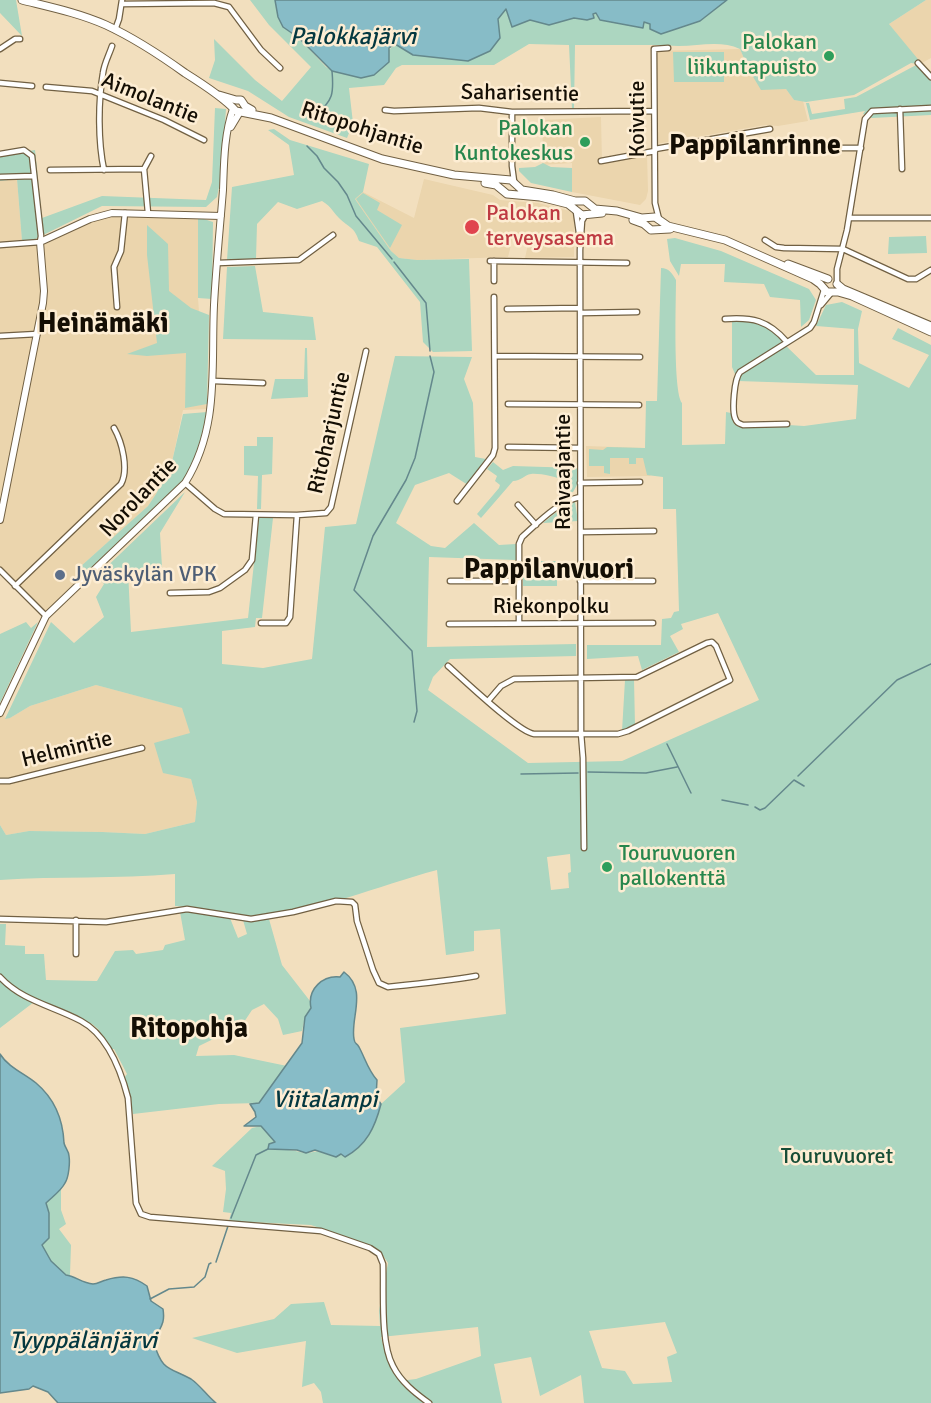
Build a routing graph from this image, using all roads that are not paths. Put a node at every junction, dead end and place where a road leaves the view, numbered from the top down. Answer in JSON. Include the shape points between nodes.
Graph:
{"nodes":[{"id":1,"x":22,"y":0,"type":"edge"},
{"id":2,"x":122,"y":2,"type":"edge"},
{"id":3,"x":115,"y":30,"type":"junction"},
{"id":4,"x":20,"y":39,"type":"dead end"},
{"id":5,"x":112,"y":46,"type":"dead end"},
{"id":6,"x":668,"y":48,"type":"dead end"},
{"id":7,"x":0,"y":49,"type":"edge"},
{"id":8,"x":918,"y":63,"type":"dead end"},
{"id":9,"x":280,"y":68,"type":"dead end"},
{"id":10,"x":931,"y":77,"type":"edge"},
{"id":11,"x":0,"y":83,"type":"edge"},
{"id":12,"x":32,"y":86,"type":"dead end"},
{"id":13,"x":46,"y":87,"type":"dead end"},
{"id":14,"x":101,"y":95,"type":"junction"},
{"id":15,"x":238,"y":107,"type":"junction"},
{"id":16,"x":931,"y":108,"type":"edge"},
{"id":17,"x":900,"y":109,"type":"junction"},
{"id":18,"x":385,"y":110,"type":"dead end"},
{"id":19,"x":654,"y":111,"type":"junction"},
{"id":20,"x":512,"y":112,"type":"junction"},
{"id":21,"x":770,"y":129,"type":"dead end"},
{"id":22,"x":204,"y":140,"type":"dead end"},
{"id":23,"x":805,"y":148,"type":"dead end"},
{"id":24,"x":861,"y":148,"type":"junction"},
{"id":25,"x":655,"y":150,"type":"junction"},
{"id":26,"x":0,"y":154,"type":"edge"},
{"id":27,"x":151,"y":156,"type":"dead end"},
{"id":28,"x":601,"y":161,"type":"dead end"},
{"id":29,"x":902,"y":169,"type":"dead end"},
{"id":30,"x":50,"y":170,"type":"dead end"},
{"id":31,"x":104,"y":170,"type":"junction"},
{"id":32,"x":144,"y":170,"type":"junction"},
{"id":33,"x":454,"y":175,"type":"junction"},
{"id":34,"x":33,"y":176,"type":"junction"},
{"id":35,"x":0,"y":177,"type":"edge"},
{"id":36,"x":511,"y":182,"type":"junction"},
{"id":37,"x":502,"y":190,"type":"junction"},
{"id":38,"x":512,"y":194,"type":"junction"},
{"id":39,"x":580,"y":201,"type":"junction"},
{"id":40,"x":655,"y":203,"type":"junction"},
{"id":41,"x":588,"y":204,"type":"junction"},
{"id":42,"x":576,"y":210,"type":"junction"},
{"id":43,"x":124,"y":213,"type":"junction"},
{"id":44,"x":148,"y":213,"type":"junction"},
{"id":45,"x":586,"y":214,"type":"junction"},
{"id":46,"x":220,"y":216,"type":"junction"},
{"id":47,"x":650,"y":217,"type":"junction"},
{"id":48,"x":849,"y":218,"type":"junction"},
{"id":49,"x":931,"y":219,"type":"edge"},
{"id":50,"x":659,"y":220,"type":"junction"},
{"id":51,"x":652,"y":229,"type":"junction"},
{"id":52,"x":678,"y":229,"type":"junction"},
{"id":53,"x":333,"y":235,"type":"dead end"},
{"id":54,"x":580,"y":240,"type":"junction"},
{"id":55,"x":765,"y":240,"type":"dead end"},
{"id":56,"x":40,"y":242,"type":"junction"},
{"id":57,"x":0,"y":245,"type":"edge"},
{"id":58,"x":843,"y":249,"type":"junction"},
{"id":59,"x":580,"y":261,"type":"junction"},
{"id":60,"x":777,"y":262,"type":"junction"},
{"id":61,"x":218,"y":263,"type":"junction"},
{"id":62,"x":627,"y":263,"type":"dead end"},
{"id":63,"x":931,"y":270,"type":"edge"},
{"id":64,"x":494,"y":281,"type":"dead end"},
{"id":65,"x":833,"y":281,"type":"junction"},
{"id":66,"x":828,"y":291,"type":"junction"},
{"id":67,"x":494,"y":297,"type":"dead end"},
{"id":68,"x":117,"y":307,"type":"dead end"},
{"id":69,"x":507,"y":309,"type":"dead end"},
{"id":70,"x":580,"y":311,"type":"junction"},
{"id":71,"x":637,"y":312,"type":"dead end"},
{"id":72,"x":725,"y":319,"type":"dead end"},
{"id":73,"x":931,"y":326,"type":"edge"},
{"id":74,"x":931,"y":332,"type":"edge"},
{"id":75,"x":36,"y":334,"type":"junction"},
{"id":76,"x":0,"y":336,"type":"edge"},
{"id":77,"x":787,"y":342,"type":"junction"},
{"id":78,"x":366,"y":351,"type":"dead end"},
{"id":79,"x":495,"y":356,"type":"junction"},
{"id":80,"x":580,"y":356,"type":"junction"},
{"id":81,"x":640,"y":357,"type":"dead end"},
{"id":82,"x":214,"y":381,"type":"junction"},
{"id":83,"x":263,"y":383,"type":"dead end"},
{"id":84,"x":508,"y":404,"type":"dead end"},
{"id":85,"x":580,"y":405,"type":"junction"},
{"id":86,"x":639,"y":405,"type":"dead end"},
{"id":87,"x":787,"y":424,"type":"dead end"},
{"id":88,"x":114,"y":428,"type":"dead end"},
{"id":89,"x":508,"y":447,"type":"dead end"},
{"id":90,"x":580,"y":448,"type":"junction"},
{"id":91,"x":640,"y":482,"type":"dead end"},
{"id":92,"x":185,"y":483,"type":"junction"},
{"id":93,"x":580,"y":483,"type":"junction"},
{"id":94,"x":580,"y":497,"type":"junction"},
{"id":95,"x":458,"y":501,"type":"dead end"},
{"id":96,"x":518,"y":505,"type":"dead end"},
{"id":97,"x":256,"y":515,"type":"junction"},
{"id":98,"x":297,"y":515,"type":"junction"},
{"id":99,"x":0,"y":520,"type":"edge"},
{"id":100,"x":536,"y":525,"type":"junction"},
{"id":101,"x":654,"y":531,"type":"dead end"},
{"id":102,"x":581,"y":532,"type":"junction"},
{"id":103,"x":0,"y":570,"type":"edge"},
{"id":104,"x":518,"y":581,"type":"junction"},
{"id":105,"x":580,"y":581,"type":"junction"},
{"id":106,"x":653,"y":581,"type":"dead end"},
{"id":107,"x":450,"y":582,"type":"dead end"},
{"id":108,"x":15,"y":586,"type":"junction"},
{"id":109,"x":170,"y":593,"type":"dead end"},
{"id":110,"x":46,"y":616,"type":"junction"},
{"id":111,"x":261,"y":623,"type":"dead end"},
{"id":112,"x":519,"y":623,"type":"junction"},
{"id":113,"x":653,"y":623,"type":"dead end"},
{"id":114,"x":449,"y":624,"type":"dead end"},
{"id":115,"x":580,"y":624,"type":"junction"},
{"id":116,"x":448,"y":666,"type":"dead end"},
{"id":117,"x":580,"y":679,"type":"junction"},
{"id":118,"x":488,"y":700,"type":"junction"},
{"id":119,"x":0,"y":713,"type":"edge"},
{"id":120,"x":581,"y":733,"type":"junction"},
{"id":121,"x":142,"y":748,"type":"dead end"},
{"id":122,"x":0,"y":781,"type":"edge"},
{"id":123,"x":584,"y":848,"type":"dead end"},
{"id":124,"x":0,"y":919,"type":"edge"},
{"id":125,"x":76,"y":920,"type":"junction"},
{"id":126,"x":76,"y":954,"type":"dead end"},
{"id":127,"x":476,"y":976,"type":"dead end"},
{"id":128,"x":0,"y":977,"type":"edge"},
{"id":129,"x":429,"y":1403,"type":"edge"}],
"edges":[{"from":1,"to":3,"type":"main road","name":"Ritopohjantie","via":[[86,17]]},
{"from":2,"to":3,"type":"street"},
{"from":2,"to":9,"type":"street","via":[[224,4]]},
{"from":3,"to":15,"type":"main road","name":"Ritopohjantie","via":[[158,54],[224,102]]},
{"from":4,"to":7,"type":"street"},
{"from":5,"to":14,"type":"street","via":[[103,72]]},
{"from":6,"to":19,"type":"street","name":"Koivutie","via":[[654,50]]},
{"from":8,"to":10,"type":"street"},
{"from":11,"to":12,"type":"street"},
{"from":13,"to":14,"type":"street","name":"Aimolantie"},
{"from":14,"to":22,"type":"street","name":"Aimolantie"},
{"from":14,"to":31,"type":"street"},
{"from":15,"to":33,"type":"main road","name":"Ritopohjantie","via":[[382,159]]},
{"from":15,"to":46,"type":"street","name":"Norolantie","via":[[229,130]]},
{"from":16,"to":17,"type":"street"},
{"from":17,"to":24,"type":"street","via":[[872,111],[867,115]]},
{"from":17,"to":29,"type":"street"},
{"from":18,"to":20,"type":"street","name":"Saharisentie","via":[[479,108]]},
{"from":19,"to":20,"type":"street","name":"Saharisentie"},
{"from":19,"to":25,"type":"street","name":"Koivutie"},
{"from":20,"to":36,"type":"street"},
{"from":21,"to":25,"type":"street"},
{"from":23,"to":24,"type":"street"},
{"from":24,"to":48,"type":"street"},
{"from":25,"to":28,"type":"street"},
{"from":25,"to":40,"type":"street","name":"Koivutie"},
{"from":26,"to":34,"type":"street","via":[[29,152]]},
{"from":27,"to":32,"type":"street"},
{"from":30,"to":31,"type":"street"},
{"from":31,"to":32,"type":"street"},
{"from":32,"to":44,"type":"street"},
{"from":33,"to":36,"type":"main road","name":"Ritopohjantie"},
{"from":33,"to":37,"type":"main road","name":"Ritopohjantie","via":[[493,184]]},
{"from":34,"to":35,"type":"street"},
{"from":34,"to":56,"type":"street"},
{"from":36,"to":37,"type":"main road","via":[[501,186]]},
{"from":36,"to":38,"type":"main road"},
{"from":36,"to":39,"type":"main road","name":"Ritopohjantie","via":[[522,190]]},
{"from":37,"to":38,"type":"main road","name":"Ritopohjantie"},
{"from":38,"to":42,"type":"main road","via":[[542,197]]},
{"from":39,"to":41,"type":"main road"},
{"from":39,"to":42,"type":"main road"},
{"from":40,"to":47,"type":"street","name":"Koivutie"},
{"from":40,"to":50,"type":"street","name":"Koivutie"},
{"from":41,"to":45,"type":"main road"},
{"from":41,"to":47,"type":"main road","via":[[595,209]]},
{"from":42,"to":45,"type":"main road"},
{"from":42,"to":54,"type":"street","name":"Raivaajantie"},
{"from":43,"to":44,"type":"street"},
{"from":43,"to":56,"type":"street","via":[[97,216]]},
{"from":43,"to":68,"type":"street","via":[[122,251],[114,267]]},
{"from":44,"to":46,"type":"street"},
{"from":45,"to":51,"type":"main road","via":[[612,214]]},
{"from":45,"to":54,"type":"street","name":"Raivaajantie"},
{"from":46,"to":61,"type":"street","name":"Norolantie"},
{"from":47,"to":50,"type":"main road"},
{"from":47,"to":51,"type":"main road","via":[[646,223]]},
{"from":48,"to":49,"type":"street"},
{"from":48,"to":58,"type":"street"},
{"from":50,"to":51,"type":"main road","via":[[659,227]]},
{"from":50,"to":52,"type":"main road"},
{"from":51,"to":52,"type":"main road"},
{"from":52,"to":60,"type":"main road","via":[[725,240]]},
{"from":53,"to":61,"type":"street","via":[[299,260]]},
{"from":54,"to":59,"type":"street","name":"Raivaajantie"},
{"from":55,"to":58,"type":"street","via":[[784,248]]},
{"from":56,"to":57,"type":"street"},
{"from":56,"to":75,"type":"street","via":[[44,291]]},
{"from":58,"to":63,"type":"street","via":[[908,279]]},
{"from":58,"to":65,"type":"street"},
{"from":59,"to":62,"type":"street"},
{"from":59,"to":64,"type":"street","via":[[492,261]]},
{"from":59,"to":70,"type":"street","name":"Raivaajantie"},
{"from":60,"to":65,"type":"main road"},
{"from":60,"to":66,"type":"main road","via":[[813,279]]},
{"from":61,"to":82,"type":"street","name":"Norolantie"},
{"from":65,"to":66,"type":"main road","via":[[824,283]]},
{"from":65,"to":66,"type":"main road","via":[[837,289]]},
{"from":65,"to":73,"type":"main road","via":[[843,289]]},
{"from":66,"to":74,"type":"main road","via":[[852,296]]},
{"from":66,"to":77,"type":"street","via":[[810,328]]},
{"from":67,"to":79,"type":"street"},
{"from":69,"to":70,"type":"street"},
{"from":70,"to":71,"type":"street"},
{"from":70,"to":80,"type":"street","name":"Raivaajantie"},
{"from":72,"to":77,"type":"street","via":[[755,319]]},
{"from":75,"to":76,"type":"street"},
{"from":75,"to":99,"type":"street"},
{"from":77,"to":87,"type":"street","via":[[737,375],[734,417],[743,425]]},
{"from":78,"to":98,"type":"street","name":"Ritoharjuntie","via":[[331,507],[326,513]]},
{"from":79,"to":80,"type":"street"},
{"from":79,"to":95,"type":"street","via":[[495,448]]},
{"from":80,"to":81,"type":"street"},
{"from":80,"to":85,"type":"street","name":"Raivaajantie"},
{"from":82,"to":83,"type":"street"},
{"from":82,"to":92,"type":"street","name":"Norolantie","via":[[211,412],[199,457]]},
{"from":84,"to":85,"type":"street"},
{"from":85,"to":86,"type":"street"},
{"from":85,"to":90,"type":"street","name":"Raivaajantie"},
{"from":88,"to":108,"type":"street","via":[[120,439],[124,473],[121,484]]},
{"from":89,"to":90,"type":"street"},
{"from":90,"to":93,"type":"street","name":"Raivaajantie"},
{"from":91,"to":93,"type":"street"},
{"from":92,"to":97,"type":"street","name":"Ritoharjuntie","via":[[221,513]]},
{"from":92,"to":110,"type":"street","name":"Norolantie"},
{"from":93,"to":94,"type":"street","name":"Raivaajantie"},
{"from":94,"to":100,"type":"street","via":[[560,505]]},
{"from":94,"to":102,"type":"street","name":"Raivaajantie"},
{"from":96,"to":100,"type":"street"},
{"from":97,"to":98,"type":"street","name":"Ritoharjuntie"},
{"from":97,"to":109,"type":"street","via":[[252,560],[245,570],[209,592]]},
{"from":98,"to":111,"type":"street","via":[[290,617],[286,623]]},
{"from":100,"to":104,"type":"street","via":[[519,544]]},
{"from":101,"to":102,"type":"street"},
{"from":102,"to":105,"type":"street","name":"Raivaajantie"},
{"from":103,"to":108,"type":"street"},
{"from":104,"to":107,"type":"street"},
{"from":104,"to":112,"type":"street"},
{"from":105,"to":106,"type":"street"},
{"from":105,"to":115,"type":"street","name":"Raivaajantie"},
{"from":108,"to":110,"type":"street"},
{"from":110,"to":119,"type":"street","name":"Norolantie"},
{"from":112,"to":114,"type":"street","name":"Riekonpolku"},
{"from":112,"to":115,"type":"street","name":"Riekonpolku"},
{"from":113,"to":115,"type":"street","name":"Riekonpolku"},
{"from":115,"to":117,"type":"street","name":"Raivaajantie"},
{"from":116,"to":118,"type":"street"},
{"from":117,"to":118,"type":"street","via":[[514,679]]},
{"from":117,"to":120,"type":"street","name":"Raivaajantie"},
{"from":117,"to":120,"type":"street","via":[[637,677],[712,642],[730,680],[628,731]]},
{"from":118,"to":120,"type":"street","via":[[528,733]]},
{"from":120,"to":123,"type":"street","name":"Raivaajantie"},
{"from":121,"to":122,"type":"street","name":"Helmintie"},
{"from":124,"to":125,"type":"street"},
{"from":125,"to":126,"type":"street"},
{"from":125,"to":127,"type":"street","via":[[113,921],[187,909],[251,919],[348,901],[355,905],[379,983],[388,987]]},
{"from":128,"to":129,"type":"street","via":[[30,999],[80,1020],[106,1046],[128,1098],[136,1203],[141,1214],[321,1231],[379,1254],[383,1264],[389,1358],[405,1383]]}]}
